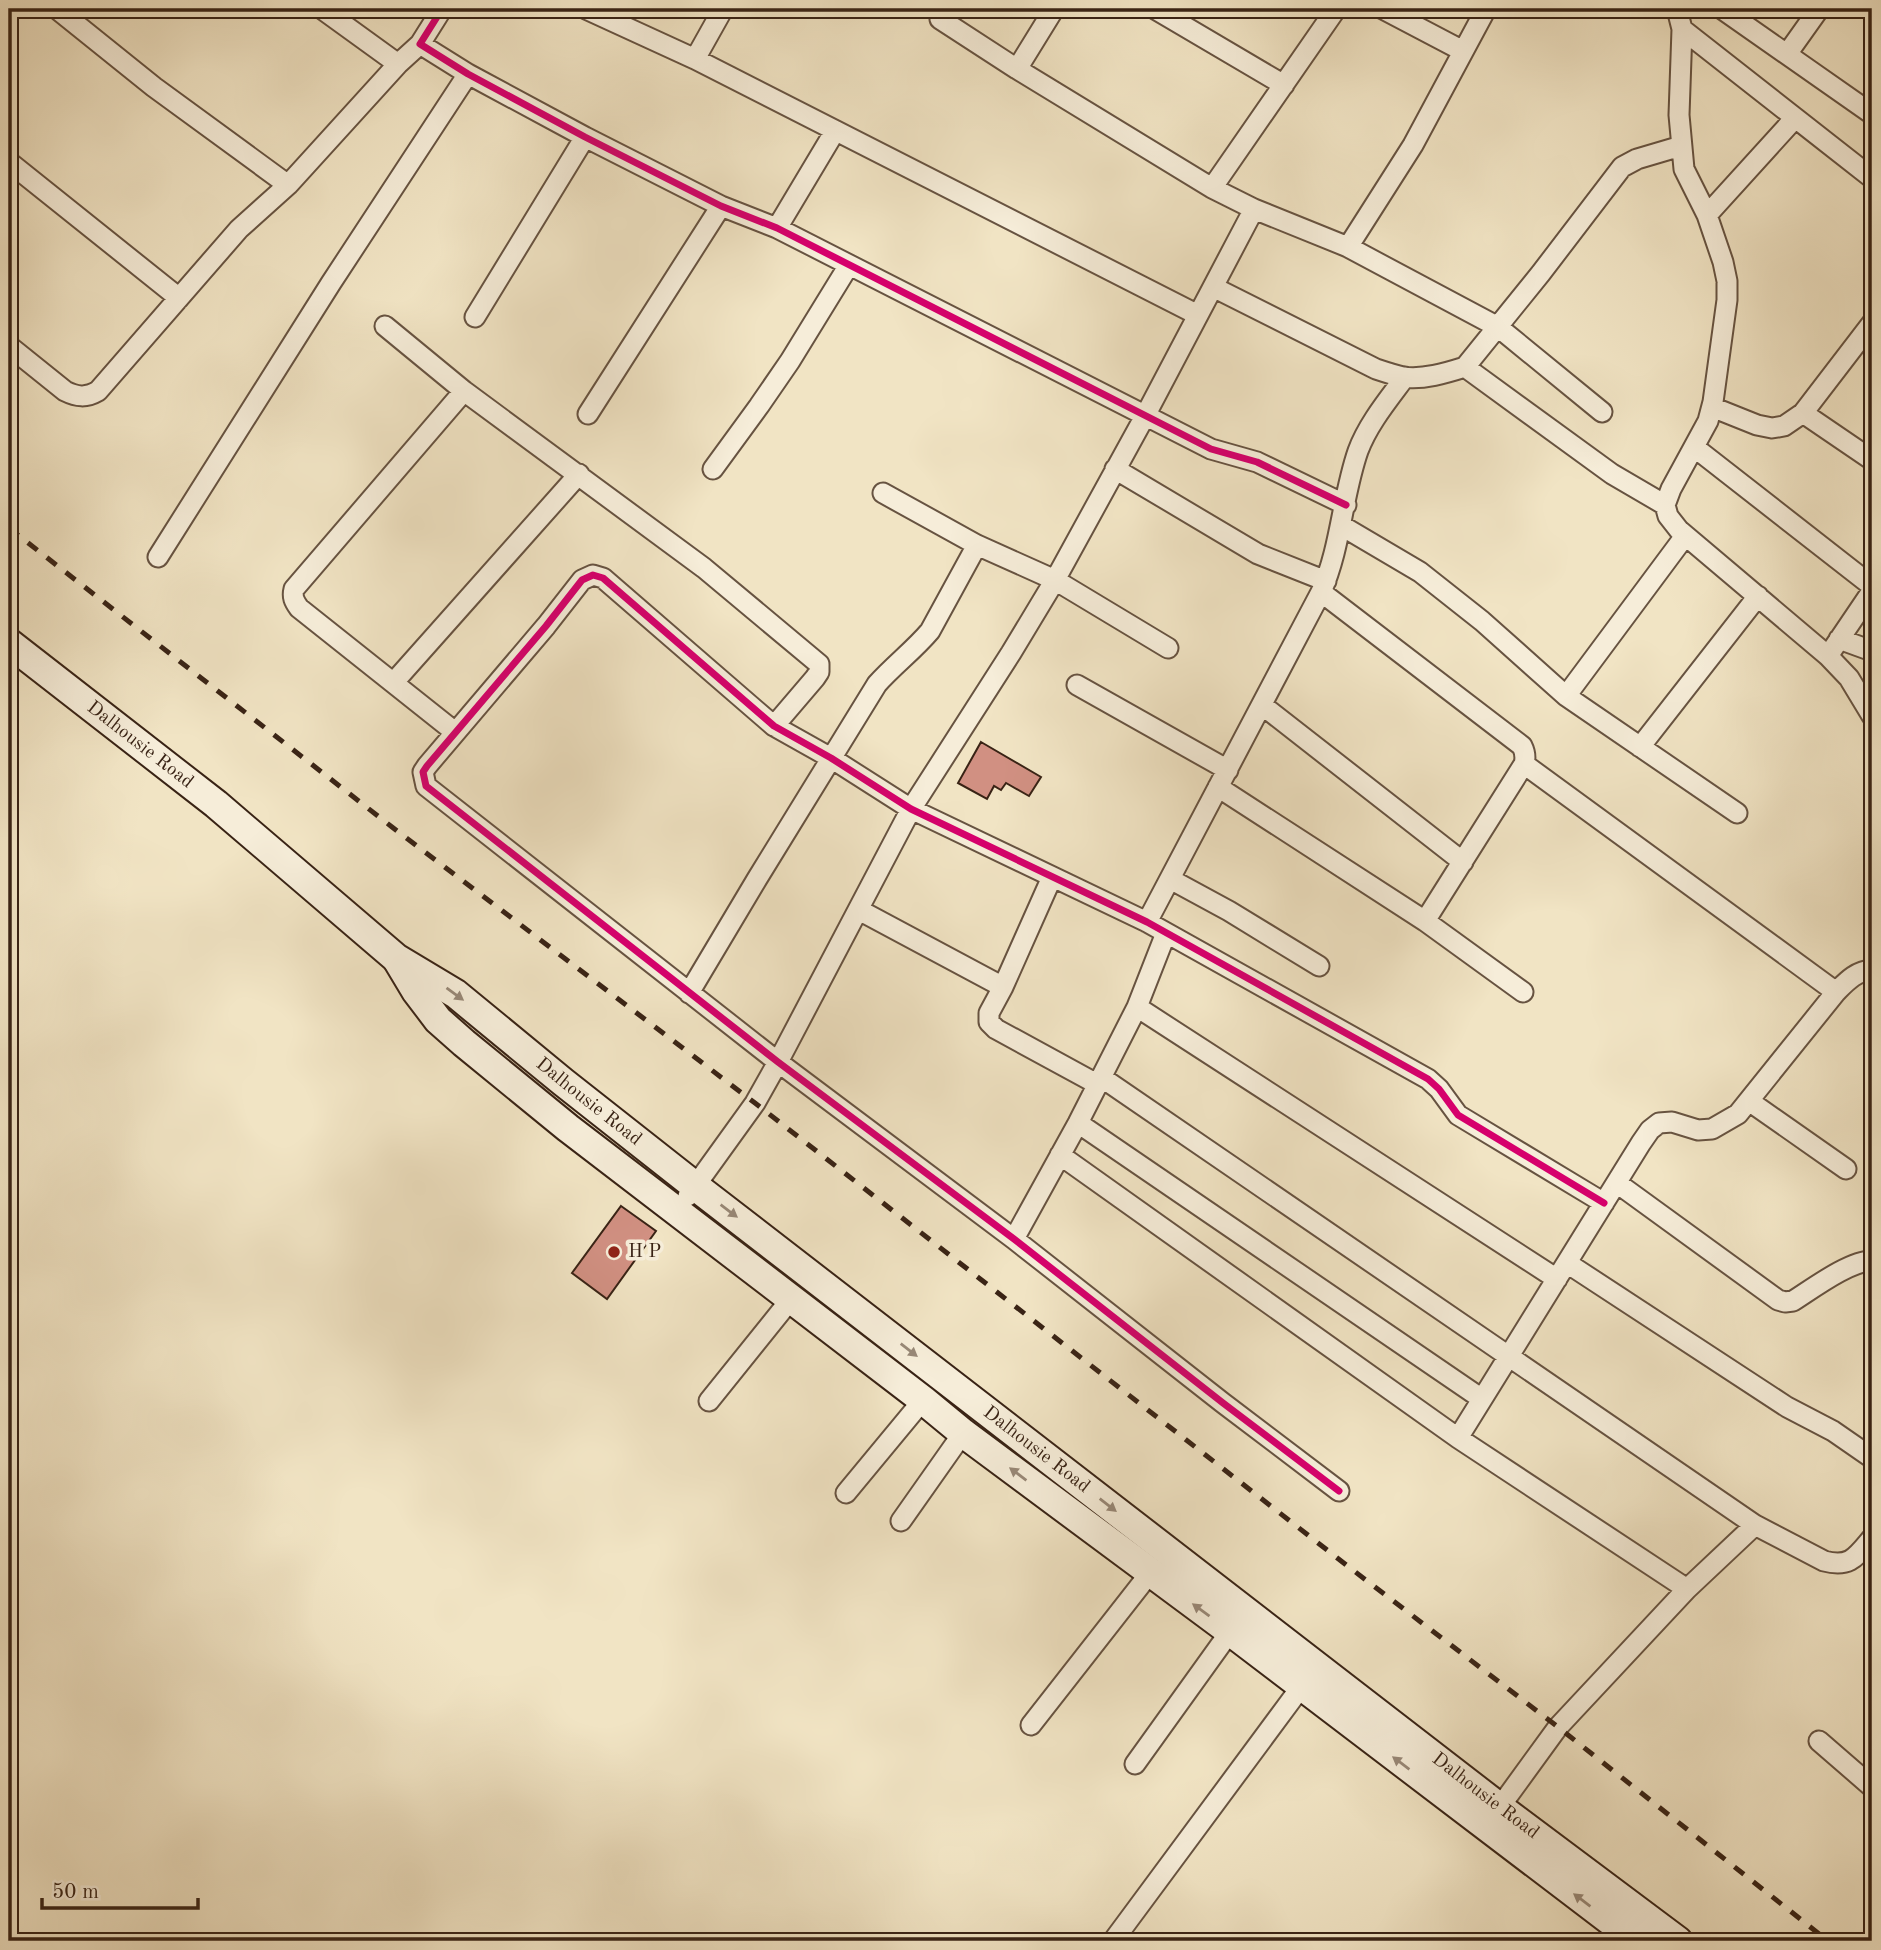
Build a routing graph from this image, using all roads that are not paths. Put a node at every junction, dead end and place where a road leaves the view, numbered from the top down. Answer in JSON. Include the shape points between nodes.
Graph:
{"nodes":[{"id":1,"x":57,"y":9,"type":"edge"},
{"id":2,"x":322,"y":9,"type":"edge"},
{"id":3,"x":442,"y":9,"type":"edge"},
{"id":4,"x":586,"y":9,"type":"edge"},
{"id":5,"x":723,"y":9,"type":"edge"},
{"id":6,"x":1055,"y":9,"type":"edge"},
{"id":7,"x":1155,"y":9,"type":"edge"},
{"id":8,"x":1336,"y":9,"type":"edge"},
{"id":9,"x":1383,"y":9,"type":"edge"},
{"id":10,"x":1486,"y":9,"type":"edge"},
{"id":11,"x":1722,"y":9,"type":"edge"},
{"id":12,"x":1819,"y":9,"type":"edge"},
{"id":13,"x":1678,"y":14,"type":"edge"},
{"id":14,"x":940,"y":19,"type":"dead end"},
{"id":15,"x":420,"y":44,"type":"junction"},
{"id":16,"x":1463,"y":51,"type":"junction"},
{"id":17,"x":1787,"y":54,"type":"junction"},
{"id":18,"x":695,"y":59,"type":"junction"},
{"id":19,"x":398,"y":64,"type":"junction"},
{"id":20,"x":1017,"y":69,"type":"junction"},
{"id":21,"x":468,"y":74,"type":"junction"},
{"id":22,"x":1284,"y":85,"type":"junction"},
{"id":23,"x":1872,"y":114,"type":"edge"},
{"id":24,"x":1795,"y":118,"type":"junction"},
{"id":25,"x":835,"y":131,"type":"junction"},
{"id":26,"x":585,"y":137,"type":"junction"},
{"id":27,"x":1681,"y":146,"type":"junction"},
{"id":28,"x":9,"y":162,"type":"edge"},
{"id":29,"x":1872,"y":178,"type":"edge"},
{"id":30,"x":288,"y":185,"type":"junction"},
{"id":31,"x":1212,"y":188,"type":"junction"},
{"id":32,"x":721,"y":206,"type":"junction"},
{"id":33,"x":1254,"y":209,"type":"junction"},
{"id":34,"x":1707,"y":215,"type":"junction"},
{"id":35,"x":777,"y":228,"type":"junction"},
{"id":36,"x":1348,"y":247,"type":"junction"},
{"id":37,"x":849,"y":265,"type":"junction"},
{"id":38,"x":1213,"y":287,"type":"junction"},
{"id":39,"x":179,"y":298,"type":"junction"},
{"id":40,"x":1198,"y":315,"type":"junction"},
{"id":41,"x":475,"y":317,"type":"dead end"},
{"id":42,"x":1872,"y":323,"type":"edge"},
{"id":43,"x":386,"y":326,"type":"dead end"},
{"id":44,"x":1498,"y":327,"type":"junction"},
{"id":45,"x":9,"y":346,"type":"edge"},
{"id":46,"x":1465,"y":367,"type":"junction"},
{"id":47,"x":1405,"y":377,"type":"junction"},
{"id":48,"x":464,"y":391,"type":"junction"},
{"id":49,"x":1712,"y":407,"type":"junction"},
{"id":50,"x":1602,"y":412,"type":"dead end"},
{"id":51,"x":1803,"y":413,"type":"junction"},
{"id":52,"x":588,"y":414,"type":"dead end"},
{"id":53,"x":1145,"y":416,"type":"junction"},
{"id":54,"x":1694,"y":447,"type":"junction"},
{"id":55,"x":1872,"y":460,"type":"edge"},
{"id":56,"x":713,"y":469,"type":"dead end"},
{"id":57,"x":1115,"y":469,"type":"junction"},
{"id":58,"x":579,"y":474,"type":"junction"},
{"id":59,"x":883,"y":493,"type":"dead end"},
{"id":60,"x":1346,"y":505,"type":"junction"},
{"id":61,"x":1665,"y":505,"type":"junction"},
{"id":62,"x":1342,"y":526,"type":"junction"},
{"id":63,"x":1685,"y":536,"type":"junction"},
{"id":64,"x":977,"y":545,"type":"junction"},
{"id":65,"x":158,"y":557,"type":"dead end"},
{"id":66,"x":1055,"y":580,"type":"junction"},
{"id":67,"x":1323,"y":587,"type":"junction"},
{"id":68,"x":1872,"y":588,"type":"edge"},
{"id":69,"x":1758,"y":596,"type":"junction"},
{"id":70,"x":9,"y":643,"type":"edge"},
{"id":71,"x":1834,"y":647,"type":"junction"},
{"id":72,"x":1168,"y":648,"type":"dead end"},
{"id":73,"x":1872,"y":651,"type":"edge"},
{"id":74,"x":394,"y":682,"type":"junction"},
{"id":75,"x":1077,"y":685,"type":"dead end"},
{"id":76,"x":1566,"y":695,"type":"junction"},
{"id":77,"x":1262,"y":705,"type":"junction"},
{"id":78,"x":1872,"y":716,"type":"edge"},
{"id":79,"x":774,"y":726,"type":"junction"},
{"id":80,"x":455,"y":732,"type":"junction"},
{"id":81,"x":1640,"y":747,"type":"junction"},
{"id":82,"x":831,"y":758,"type":"junction"},
{"id":83,"x":1524,"y":764,"type":"junction"},
{"id":84,"x":1228,"y":770,"type":"junction"},
{"id":85,"x":1218,"y":787,"type":"junction"},
{"id":86,"x":911,"y":809,"type":"junction"},
{"id":87,"x":1737,"y":813,"type":"dead end"},
{"id":88,"x":1463,"y":862,"type":"junction"},
{"id":89,"x":1052,"y":877,"type":"junction"},
{"id":90,"x":1170,"y":879,"type":"junction"},
{"id":91,"x":859,"y":910,"type":"junction"},
{"id":92,"x":1147,"y":922,"type":"junction"},
{"id":93,"x":1425,"y":922,"type":"junction"},
{"id":94,"x":1166,"y":933,"type":"junction"},
{"id":95,"x":397,"y":958,"type":"junction"},
{"id":96,"x":1320,"y":967,"type":"dead end"},
{"id":97,"x":1872,"y":970,"type":"edge"},
{"id":98,"x":1003,"y":987,"type":"junction"},
{"id":99,"x":1523,"y":992,"type":"dead end"},
{"id":100,"x":1836,"y":992,"type":"junction"},
{"id":101,"x":690,"y":993,"type":"junction"},
{"id":102,"x":1137,"y":1007,"type":"junction"},
{"id":103,"x":778,"y":1062,"type":"junction"},
{"id":104,"x":1099,"y":1080,"type":"junction"},
{"id":105,"x":1749,"y":1101,"type":"junction"},
{"id":106,"x":1078,"y":1123,"type":"junction"},
{"id":107,"x":1060,"y":1155,"type":"junction"},
{"id":108,"x":1846,"y":1169,"type":"dead end"},
{"id":109,"x":1617,"y":1182,"type":"junction"},
{"id":110,"x":695,"y":1186,"type":"junction"},
{"id":111,"x":1604,"y":1203,"type":"junction"},
{"id":112,"x":677,"y":1211,"type":"junction"},
{"id":113,"x":1014,"y":1239,"type":"junction"},
{"id":114,"x":1872,"y":1261,"type":"edge"},
{"id":115,"x":1562,"y":1271,"type":"junction"},
{"id":116,"x":791,"y":1300,"type":"junction"},
{"id":117,"x":1508,"y":1357,"type":"junction"},
{"id":118,"x":1482,"y":1399,"type":"junction"},
{"id":119,"x":923,"y":1400,"type":"junction"},
{"id":120,"x":709,"y":1401,"type":"dead end"},
{"id":121,"x":963,"y":1433,"type":"junction"},
{"id":122,"x":1458,"y":1438,"type":"junction"},
{"id":123,"x":1872,"y":1458,"type":"edge"},
{"id":124,"x":1339,"y":1491,"type":"dead end"},
{"id":125,"x":846,"y":1493,"type":"dead end"},
{"id":126,"x":901,"y":1521,"type":"dead end"},
{"id":127,"x":1755,"y":1525,"type":"junction"},
{"id":128,"x":1872,"y":1538,"type":"edge"},
{"id":129,"x":1150,"y":1573,"type":"junction"},
{"id":130,"x":1687,"y":1589,"type":"junction"},
{"id":131,"x":1238,"y":1621,"type":"junction"},
{"id":132,"x":1301,"y":1687,"type":"junction"},
{"id":133,"x":1031,"y":1725,"type":"dead end"},
{"id":134,"x":1819,"y":1741,"type":"dead end"},
{"id":135,"x":1135,"y":1764,"type":"dead end"},
{"id":136,"x":1872,"y":1787,"type":"edge"},
{"id":137,"x":1492,"y":1818,"type":"junction"},
{"id":138,"x":1124,"y":1938,"type":"edge"},
{"id":139,"x":1637,"y":1941,"type":"edge"},
{"id":140,"x":1678,"y":1941,"type":"edge"}],
"edges":[{"from":1,"to":30,"type":"street"},
{"from":2,"to":19,"type":"street"},
{"from":3,"to":15,"type":"street"},
{"from":4,"to":18,"type":"street"},
{"from":5,"to":18,"type":"street"},
{"from":6,"to":20,"type":"street"},
{"from":7,"to":22,"type":"street"},
{"from":8,"to":22,"type":"street"},
{"from":9,"to":16,"type":"street"},
{"from":10,"to":16,"type":"street"},
{"from":11,"to":17,"type":"street"},
{"from":12,"to":17,"type":"street"},
{"from":13,"to":24,"type":"street"},
{"from":13,"to":27,"type":"street"},
{"from":14,"to":20,"type":"street"},
{"from":15,"to":19,"type":"street"},
{"from":15,"to":21,"type":"street"},
{"from":16,"to":36,"type":"street","via":[[1413,145]]},
{"from":17,"to":23,"type":"street"},
{"from":18,"to":25,"type":"street"},
{"from":19,"to":30,"type":"street"},
{"from":20,"to":31,"type":"street"},
{"from":21,"to":26,"type":"street"},
{"from":21,"to":65,"type":"street"},
{"from":22,"to":31,"type":"street"},
{"from":24,"to":29,"type":"street"},
{"from":24,"to":34,"type":"street"},
{"from":25,"to":35,"type":"street"},
{"from":25,"to":40,"type":"street"},
{"from":26,"to":32,"type":"street"},
{"from":26,"to":41,"type":"street"},
{"from":27,"to":34,"type":"street","via":[[1684,169]]},
{"from":27,"to":44,"type":"street","via":[[1622,167]]},
{"from":28,"to":39,"type":"street"},
{"from":30,"to":39,"type":"street","via":[[239,229]]},
{"from":31,"to":33,"type":"street"},
{"from":32,"to":35,"type":"street"},
{"from":32,"to":52,"type":"street"},
{"from":33,"to":36,"type":"street"},
{"from":33,"to":38,"type":"street"},
{"from":34,"to":49,"type":"street","via":[[1727,281]]},
{"from":35,"to":37,"type":"street"},
{"from":36,"to":44,"type":"street"},
{"from":37,"to":53,"type":"street"},
{"from":37,"to":56,"type":"street","via":[[790,361]]},
{"from":38,"to":40,"type":"street"},
{"from":38,"to":47,"type":"street","via":[[1376,369]]},
{"from":39,"to":45,"type":"street","via":[[92,395],[74,396],[65,391]]},
{"from":40,"to":53,"type":"street"},
{"from":42,"to":51,"type":"street"},
{"from":43,"to":48,"type":"street"},
{"from":44,"to":46,"type":"street"},
{"from":44,"to":50,"type":"street"},
{"from":46,"to":47,"type":"street"},
{"from":46,"to":61,"type":"street","via":[[1612,474]]},
{"from":47,"to":60,"type":"street","via":[[1359,448]]},
{"from":48,"to":58,"type":"street"},
{"from":48,"to":74,"type":"street","via":[[293,595],[299,608]]},
{"from":49,"to":51,"type":"street","via":[[1772,428]]},
{"from":49,"to":54,"type":"street"},
{"from":51,"to":55,"type":"street"},
{"from":53,"to":57,"type":"street"},
{"from":53,"to":60,"type":"street"},
{"from":54,"to":61,"type":"street"},
{"from":54,"to":68,"type":"street"},
{"from":57,"to":66,"type":"street"},
{"from":57,"to":67,"type":"street"},
{"from":58,"to":74,"type":"street"},
{"from":58,"to":79,"type":"street","via":[[705,568],[819,664],[815,678]]},
{"from":59,"to":64,"type":"street"},
{"from":60,"to":62,"type":"street"},
{"from":61,"to":63,"type":"street"},
{"from":62,"to":67,"type":"street"},
{"from":62,"to":76,"type":"street","via":[[1420,572]]},
{"from":63,"to":69,"type":"street"},
{"from":63,"to":76,"type":"street"},
{"from":64,"to":66,"type":"street"},
{"from":64,"to":82,"type":"street","via":[[930,631],[877,684]]},
{"from":66,"to":72,"type":"street"},
{"from":66,"to":86,"type":"street"},
{"from":67,"to":77,"type":"street"},
{"from":67,"to":83,"type":"street","via":[[1522,746]]},
{"from":68,"to":71,"type":"street"},
{"from":69,"to":71,"type":"street"},
{"from":69,"to":81,"type":"street"},
{"from":70,"to":95,"type":"street","name":"Dalhousie Road","via":[[216,804]]},
{"from":71,"to":73,"type":"street"},
{"from":71,"to":78,"type":"street"},
{"from":74,"to":80,"type":"street"},
{"from":75,"to":84,"type":"street"},
{"from":76,"to":81,"type":"street"},
{"from":77,"to":84,"type":"street"},
{"from":77,"to":88,"type":"street"},
{"from":79,"to":80,"type":"street","via":[[603,578],[593,575],[582,580]]},
{"from":79,"to":82,"type":"street"},
{"from":80,"to":101,"type":"street","via":[[423,772],[426,786]]},
{"from":81,"to":87,"type":"street"},
{"from":82,"to":86,"type":"street"},
{"from":82,"to":101,"type":"street"},
{"from":83,"to":88,"type":"street"},
{"from":83,"to":100,"type":"street"},
{"from":84,"to":85,"type":"street"},
{"from":85,"to":90,"type":"street"},
{"from":85,"to":93,"type":"street"},
{"from":86,"to":89,"type":"street"},
{"from":86,"to":91,"type":"street"},
{"from":88,"to":93,"type":"street"},
{"from":89,"to":92,"type":"street"},
{"from":89,"to":98,"type":"street"},
{"from":90,"to":92,"type":"street"},
{"from":90,"to":96,"type":"street"},
{"from":91,"to":98,"type":"street"},
{"from":91,"to":103,"type":"street"},
{"from":92,"to":94,"type":"street"},
{"from":93,"to":99,"type":"street"},
{"from":94,"to":102,"type":"street"},
{"from":94,"to":111,"type":"street","via":[[1428,1079],[1458,1115]]},
{"from":95,"to":110,"type":"street","name":"Dalhousie Road","one_way":true,"via":[[456,994]]},
{"from":95,"to":112,"type":"street","name":"Dalhousie Road","via":[[438,1020]]},
{"from":97,"to":100,"type":"street","via":[[1854,975]]},
{"from":98,"to":104,"type":"street","via":[[989,1013],[993,1026]]},
{"from":100,"to":105,"type":"street"},
{"from":101,"to":103,"type":"street"},
{"from":102,"to":104,"type":"street"},
{"from":102,"to":115,"type":"street"},
{"from":103,"to":110,"type":"street","via":[[755,1103]]},
{"from":103,"to":113,"type":"street"},
{"from":104,"to":106,"type":"street"},
{"from":104,"to":117,"type":"street"},
{"from":105,"to":108,"type":"street"},
{"from":105,"to":109,"type":"street","via":[[1738,1114],[1712,1129],[1659,1124],[1650,1130]]},
{"from":106,"to":107,"type":"street"},
{"from":106,"to":118,"type":"street"},
{"from":107,"to":113,"type":"street"},
{"from":107,"to":122,"type":"street"},
{"from":109,"to":111,"type":"street"},
{"from":109,"to":114,"type":"street","via":[[1785,1302],[1850,1267]]},
{"from":110,"to":112,"type":"street"},
{"from":110,"to":131,"type":"street","name":"Dalhousie Road","one_way":true},
{"from":111,"to":115,"type":"street"},
{"from":112,"to":116,"type":"street","name":"Dalhousie Road"},
{"from":113,"to":124,"type":"street"},
{"from":115,"to":117,"type":"street"},
{"from":115,"to":123,"type":"street"},
{"from":116,"to":119,"type":"street","name":"Dalhousie Road"},
{"from":116,"to":120,"type":"street"},
{"from":117,"to":118,"type":"street"},
{"from":117,"to":127,"type":"street"},
{"from":118,"to":122,"type":"street"},
{"from":119,"to":121,"type":"street","name":"Dalhousie Road"},
{"from":119,"to":125,"type":"street"},
{"from":121,"to":126,"type":"street"},
{"from":129,"to":121,"type":"street","name":"Dalhousie Road","one_way":true},
{"from":122,"to":130,"type":"street"},
{"from":127,"to":128,"type":"street","via":[[1835,1564],[1856,1558]]},
{"from":127,"to":130,"type":"street"},
{"from":131,"to":129,"type":"street","name":"Dalhousie Road","one_way":true},
{"from":129,"to":133,"type":"street"},
{"from":130,"to":137,"type":"street","via":[[1558,1727]]},
{"from":131,"to":132,"type":"street","name":"Dalhousie Road"},
{"from":131,"to":135,"type":"street"},
{"from":131,"to":137,"type":"street","name":"Dalhousie Road"},
{"from":137,"to":132,"type":"street","name":"Dalhousie Road","one_way":true},
{"from":132,"to":138,"type":"street"},
{"from":134,"to":136,"type":"street"},
{"from":139,"to":137,"type":"street","name":"Dalhousie Road","one_way":true},
{"from":137,"to":140,"type":"street","name":"Dalhousie Road"}]}
